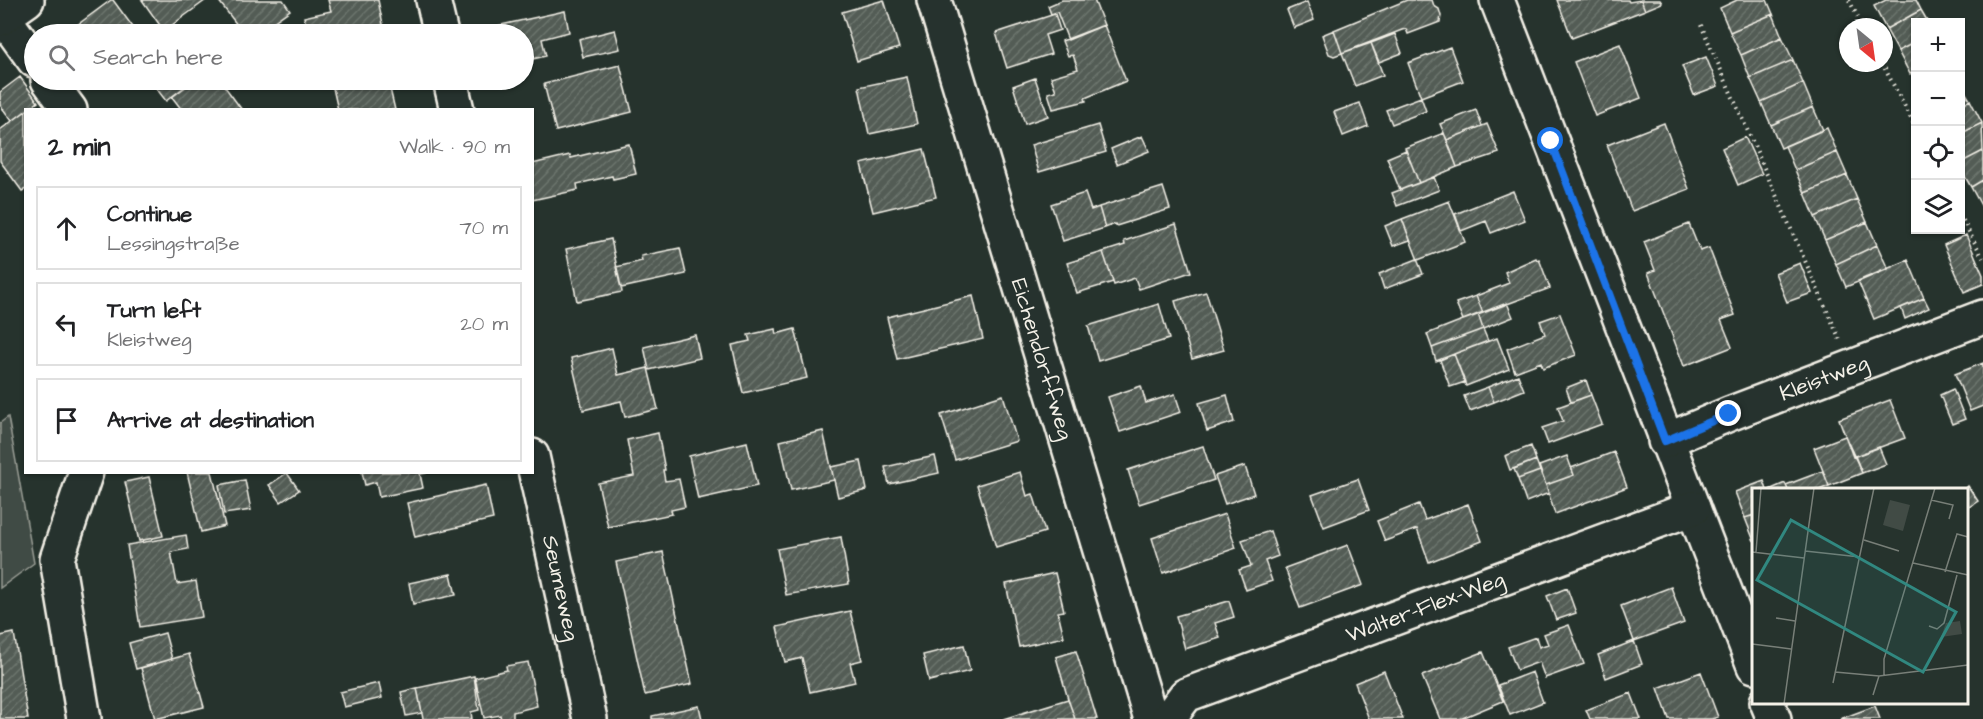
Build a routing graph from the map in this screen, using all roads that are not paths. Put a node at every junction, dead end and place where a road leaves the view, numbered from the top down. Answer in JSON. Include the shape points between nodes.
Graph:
{"nodes":[{"id":1,"x":433,"y":0,"type":"edge"},
{"id":2,"x":934,"y":0,"type":"edge"},
{"id":3,"x":1497,"y":0,"type":"edge"},
{"id":4,"x":10,"y":12,"type":"edge"},
{"id":5,"x":439,"y":24,"type":"edge"},
{"id":6,"x":24,"y":40,"type":"edge"},
{"id":7,"x":55,"y":90,"type":"edge"},
{"id":8,"x":452,"y":90,"type":"edge"},
{"id":9,"x":69,"y":108,"type":"edge"},
{"id":10,"x":457,"y":108,"type":"edge"},
{"id":11,"x":1983,"y":317,"type":"edge"},
{"id":12,"x":1665,"y":441,"type":"junction"},
{"id":13,"x":534,"y":465,"type":"edge"},
{"id":14,"x":85,"y":474,"type":"edge"},
{"id":15,"x":1693,"y":508,"type":"junction"},
{"id":16,"x":1752,"y":661,"type":"edge"},
{"id":17,"x":1768,"y":704,"type":"edge"},
{"id":18,"x":84,"y":719,"type":"edge"},
{"id":19,"x":590,"y":719,"type":"edge"},
{"id":20,"x":1151,"y":719,"type":"edge"},
{"id":21,"x":1168,"y":719,"type":"edge"},
{"id":22,"x":1774,"y":719,"type":"edge"}],
"edges":[{"from":1,"to":5,"type":"street"},
{"from":2,"to":20,"type":"street","name":"Eichendorffweg"},
{"from":3,"to":12,"type":"street"},
{"from":4,"to":6,"type":"street"},
{"from":7,"to":9,"type":"street"},
{"from":8,"to":10,"type":"street"},
{"from":11,"to":12,"type":"street","name":"Kleistweg"},
{"from":12,"to":15,"type":"street"},
{"from":13,"to":19,"type":"street","name":"Seumeweg"},
{"from":14,"to":18,"type":"street","via":[[57,559]]},
{"from":15,"to":16,"type":"street"},
{"from":15,"to":21,"type":"street","name":"Walter-Flex-Weg","via":[[1186,695]]},
{"from":17,"to":22,"type":"street"}]}
